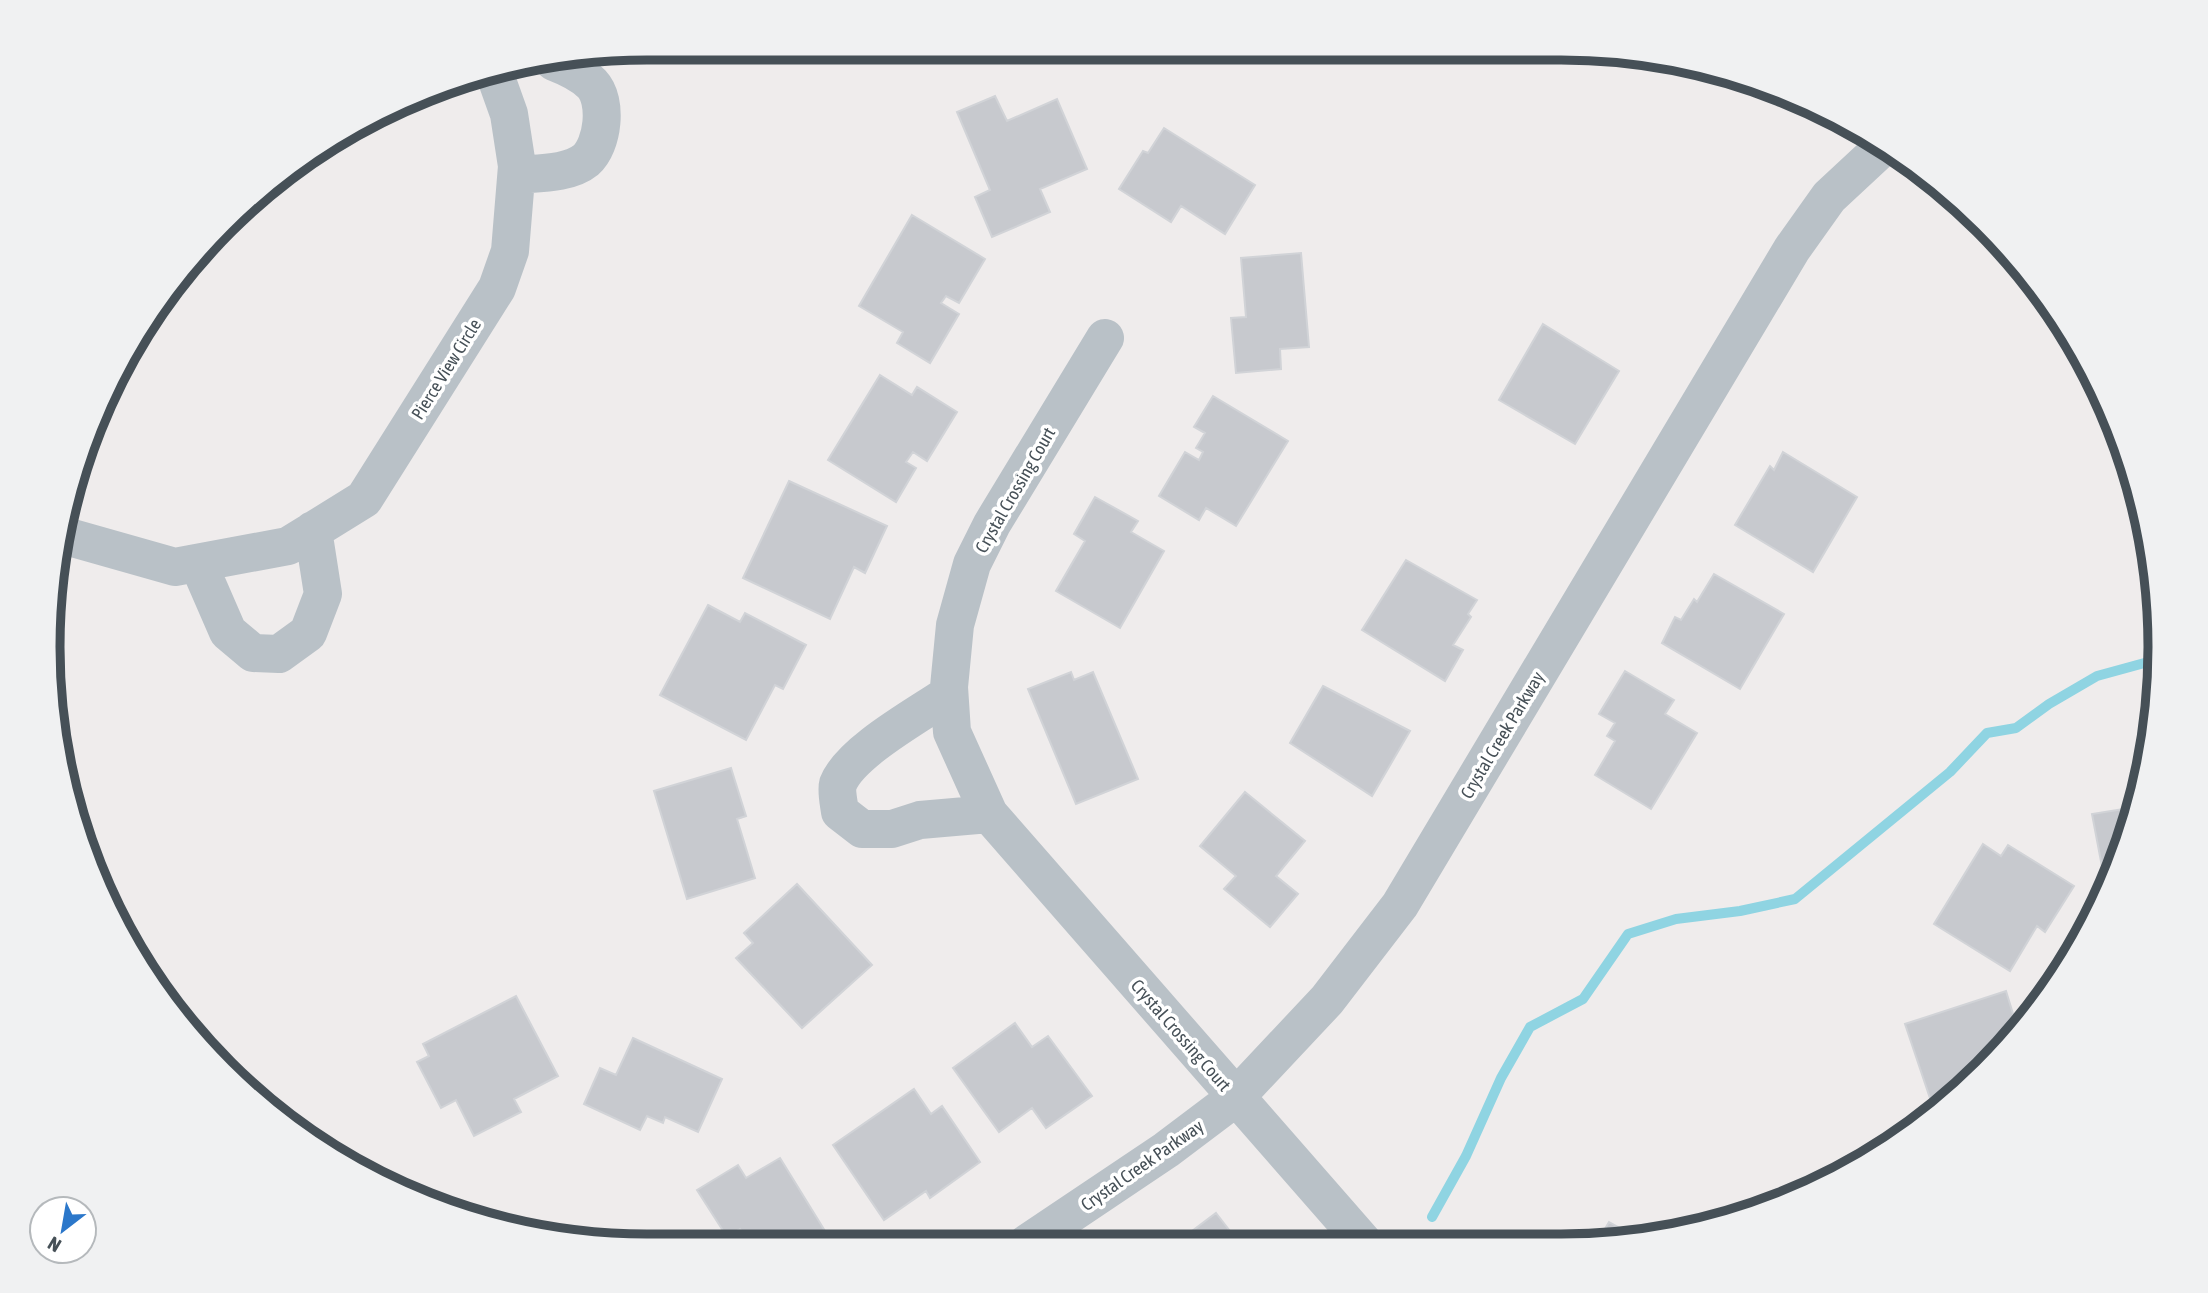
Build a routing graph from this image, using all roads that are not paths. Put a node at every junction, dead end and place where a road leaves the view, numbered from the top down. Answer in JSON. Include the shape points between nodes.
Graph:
{"nodes":[{"id":1,"x":565,"y":66,"type":"edge"},
{"id":2,"x":497,"y":80,"type":"edge"},
{"id":3,"x":1878,"y":152,"type":"edge"},
{"id":4,"x":517,"y":175,"type":"junction"},
{"id":5,"x":1105,"y":338,"type":"dead end"},
{"id":6,"x":313,"y":530,"type":"junction"},
{"id":7,"x":70,"y":537,"type":"edge"},
{"id":8,"x":198,"y":563,"type":"junction"},
{"id":9,"x":949,"y":694,"type":"junction"},
{"id":10,"x":989,"y":814,"type":"junction"},
{"id":11,"x":1235,"y":1098,"type":"junction"},
{"id":12,"x":1041,"y":1234,"type":"edge"},
{"id":13,"x":1356,"y":1234,"type":"edge"}],
"edges":[{"from":1,"to":4,"type":"street","via":[[594,85],[603,111],[600,137],[586,160],[558,172]]},
{"from":2,"to":4,"type":"street","name":"Pierce View Circle","via":[[509,114]]},
{"from":3,"to":11,"type":"street","name":"Crystal Creek Parkway","via":[[1829,197],[1791,248],[1400,905],[1327,1000]]},
{"from":4,"to":6,"type":"street","name":"Pierce View Circle","via":[[510,251],[498,288],[364,499]]},
{"from":5,"to":9,"type":"street","name":"Crystal Crossing Court","via":[[972,564],[955,625]]},
{"from":6,"to":8,"type":"street","name":"Pierce View Circle","via":[[288,546]]},
{"from":6,"to":8,"type":"street","via":[[323,594],[308,632],[279,654],[253,653],[229,632]]},
{"from":7,"to":8,"type":"street","name":"Pierce View Circle","via":[[175,567]]},
{"from":9,"to":10,"type":"street","name":"Crystal Crossing Court","via":[[952,732]]},
{"from":9,"to":10,"type":"street","via":[[852,764],[838,786],[840,812],[862,829],[892,829],[920,820]]},
{"from":10,"to":11,"type":"street","name":"Crystal Crossing Court"},
{"from":11,"to":12,"type":"street","name":"Crystal Creek Parkway"},
{"from":11,"to":13,"type":"street","name":"Crystal Crossing Court"}]}
